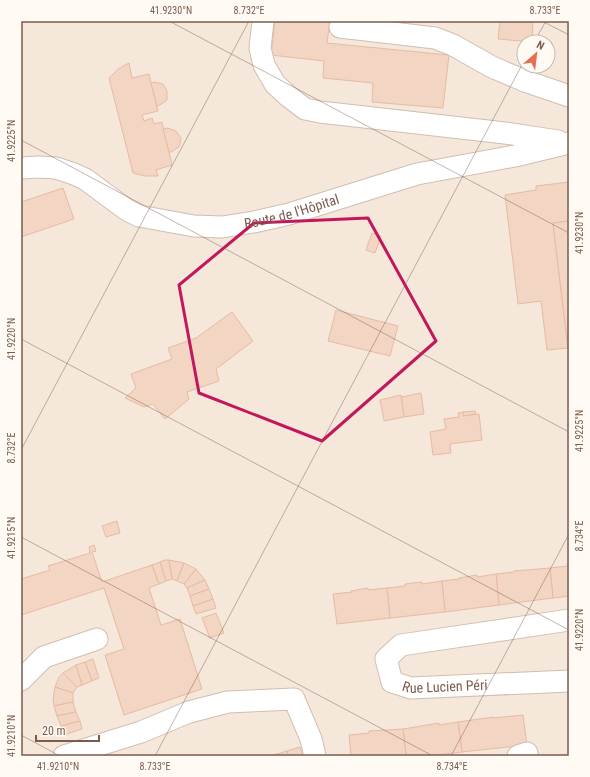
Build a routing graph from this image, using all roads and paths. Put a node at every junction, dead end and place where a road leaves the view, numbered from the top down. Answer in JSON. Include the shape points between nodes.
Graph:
{"nodes":[{"id":1,"x":263,"y":21,"type":"edge"},
{"id":2,"x":340,"y":27,"type":"dead end"},
{"id":3,"x":569,"y":96,"type":"edge"},
{"id":4,"x":569,"y":143,"type":"edge"},
{"id":5,"x":21,"y":168,"type":"edge"},
{"id":6,"x":569,"y":620,"type":"edge"},
{"id":7,"x":97,"y":639,"type":"dead end"},
{"id":8,"x":21,"y":680,"type":"edge"},
{"id":9,"x":569,"y":681,"type":"edge"},
{"id":10,"x":64,"y":756,"type":"edge"},
{"id":11,"x":315,"y":756,"type":"edge"}],
"edges":[{"from":1,"to":4,"type":"street","via":[[260,48],[264,65],[275,84],[305,109]]},
{"from":2,"to":3,"type":"street","via":[[435,38],[492,67]]},
{"from":4,"to":5,"type":"street","name":"Route de l'Hôpital","via":[[417,174],[289,214],[222,227],[194,226],[139,216],[85,178],[56,168]]},
{"from":6,"to":9,"type":"street","name":"Rue Lucien Péri","via":[[401,645],[386,659],[392,682],[411,688]]},
{"from":7,"to":8,"type":"street","via":[[44,657]]},
{"from":10,"to":11,"type":"street","via":[[141,732],[189,712],[228,702],[294,699],[311,739]]}]}
